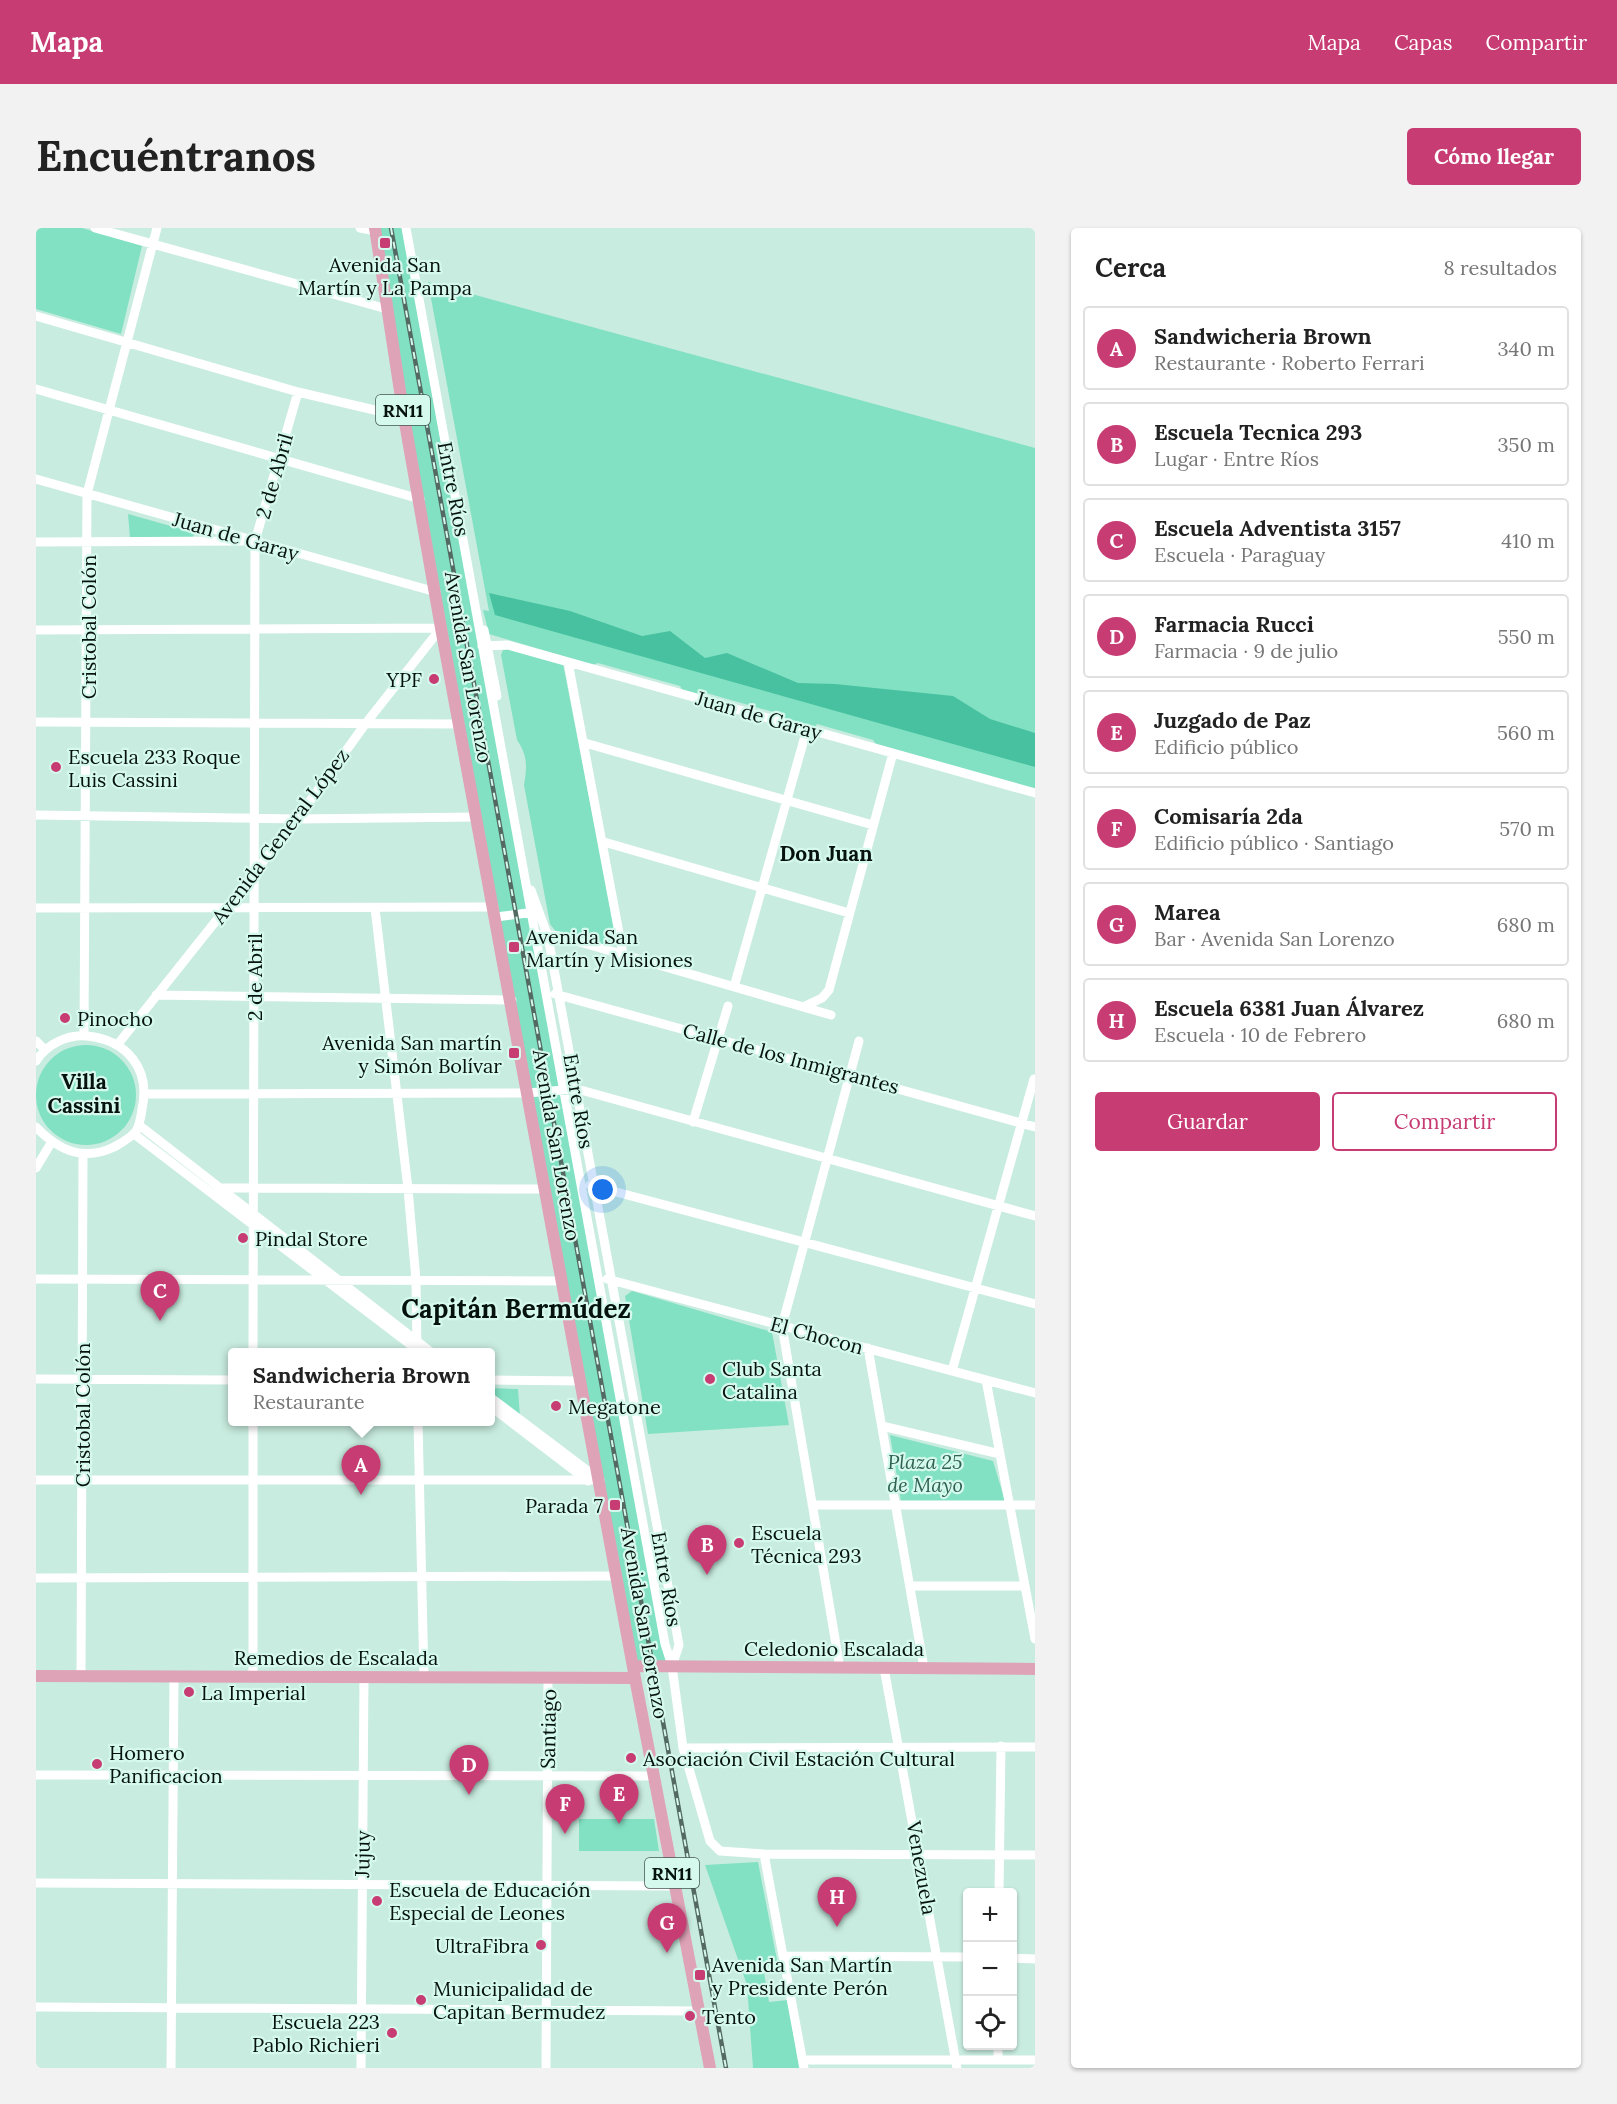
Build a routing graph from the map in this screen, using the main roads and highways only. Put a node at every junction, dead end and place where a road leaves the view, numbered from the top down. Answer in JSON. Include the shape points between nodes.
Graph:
{"nodes":[{"id":1,"x":375,"y":230,"type":"edge"},
{"id":2,"x":1035,"y":1669,"type":"edge"},
{"id":3,"x":634,"y":1672,"type":"junction"},
{"id":4,"x":36,"y":1676,"type":"edge"},
{"id":5,"x":710,"y":2068,"type":"edge"}],
"edges":[{"from":1,"to":3,"type":"main road","name":"Avenida San Lorenzo","number":"RN11","via":[[441,628],[581,1381],[594,1480]]},
{"from":2,"to":3,"type":"main road","name":"Celedonio Escalada","via":[[672,1666]]},
{"from":3,"to":4,"type":"main road","name":"Remedios de Escalada","via":[[548,1678]]},
{"from":3,"to":5,"type":"main road","name":"Avenida San Lorenzo","number":"RN11"}]}
